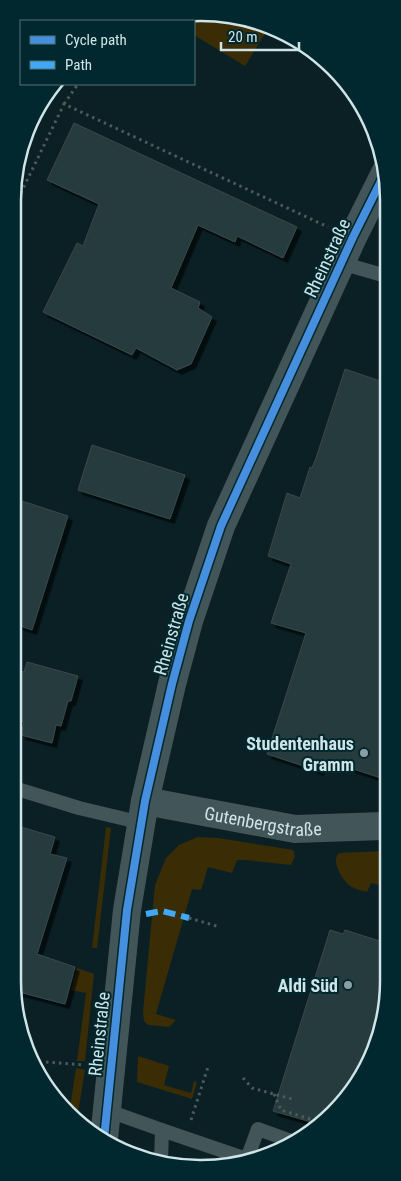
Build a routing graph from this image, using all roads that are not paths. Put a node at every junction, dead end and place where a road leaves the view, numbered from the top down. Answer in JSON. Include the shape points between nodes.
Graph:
{"nodes":[{"id":1,"x":379,"y":186,"type":"edge"},
{"id":2,"x":341,"y":263,"type":"junction"},
{"id":3,"x":380,"y":274,"type":"edge"},
{"id":4,"x":21,"y":790,"type":"edge"},
{"id":5,"x":143,"y":812,"type":"junction"},
{"id":6,"x":380,"y":826,"type":"edge"},
{"id":7,"x":106,"y":1110,"type":"junction"},
{"id":8,"x":162,"y":1130,"type":"junction"},
{"id":9,"x":104,"y":1132,"type":"edge"},
{"id":10,"x":285,"y":1139,"type":"edge"},
{"id":11,"x":249,"y":1153,"type":"edge"},
{"id":12,"x":161,"y":1155,"type":"edge"},
{"id":13,"x":237,"y":1156,"type":"edge"}],
"edges":[{"from":1,"to":2,"type":"street","name":"Rheinstraße"},
{"from":2,"to":3,"type":"lane"},
{"from":2,"to":5,"type":"street","name":"Rheinstraße","via":[[221,526],[189,621]]},
{"from":4,"to":5,"type":"lane","via":[[79,808]]},
{"from":5,"to":6,"type":"street","name":"Gutenbergstraße","via":[[295,829]]},
{"from":5,"to":7,"type":"street","name":"Rheinstraße","via":[[127,910]]},
{"from":7,"to":8,"type":"lane"},
{"from":7,"to":9,"type":"street","name":"Rheinstraße"},
{"from":8,"to":12,"type":"lane"},
{"from":8,"to":13,"type":"lane"},
{"from":10,"to":11,"type":"lane","via":[[258,1129]]}]}
